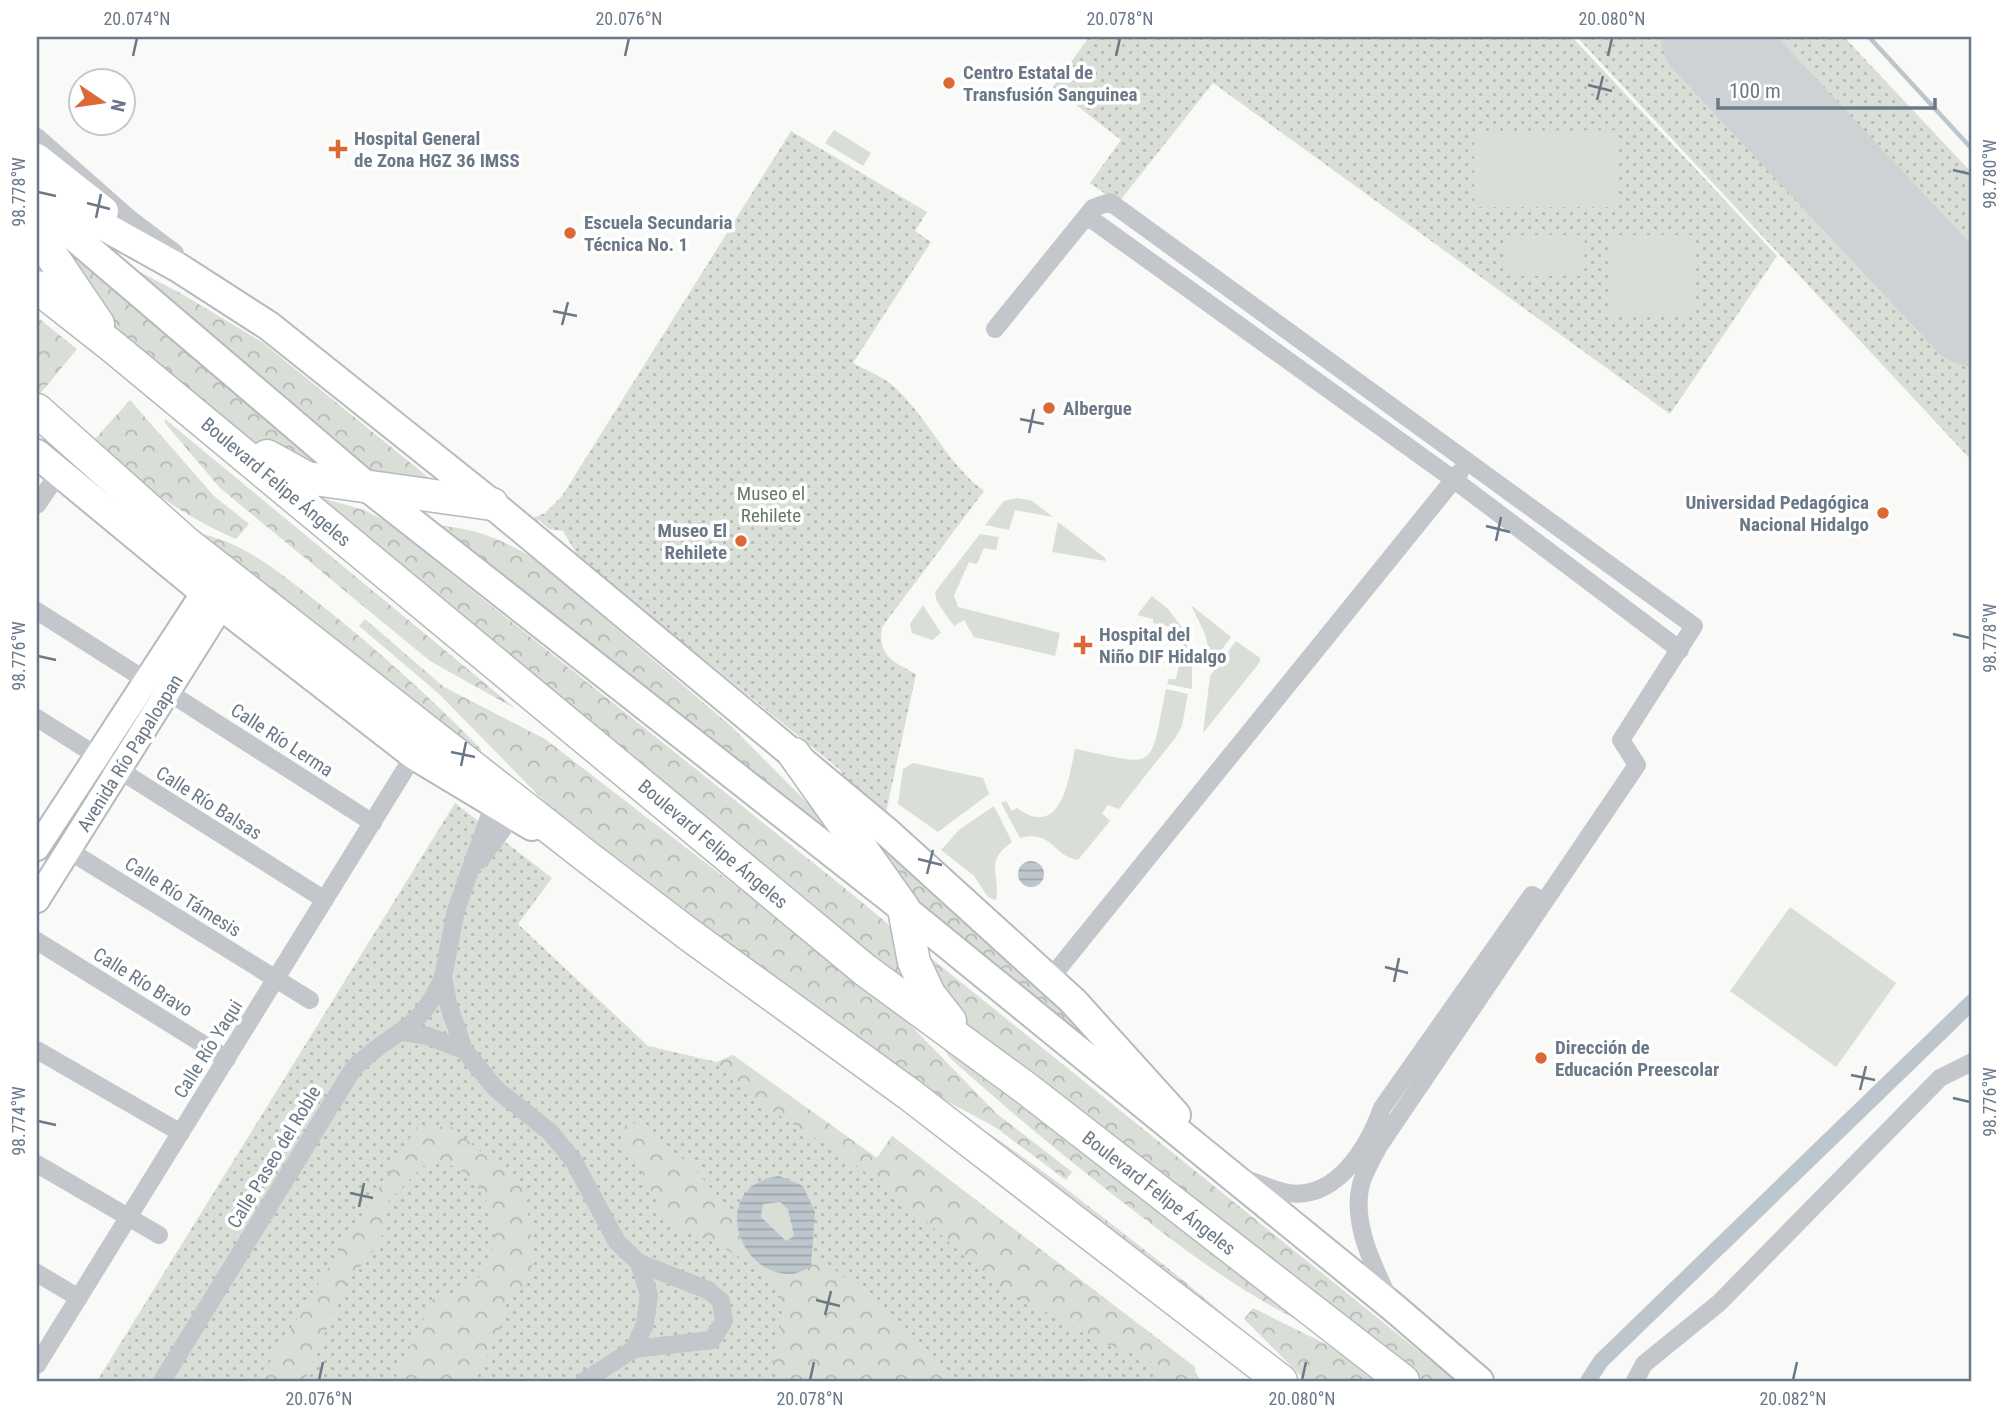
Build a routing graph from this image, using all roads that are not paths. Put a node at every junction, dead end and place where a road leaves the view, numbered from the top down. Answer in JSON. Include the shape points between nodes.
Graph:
{"nodes":[{"id":1,"x":37,"y":137,"type":"edge"},
{"id":2,"x":37,"y":158,"type":"edge"},
{"id":3,"x":37,"y":190,"type":"edge"},
{"id":4,"x":37,"y":205,"type":"edge"},
{"id":5,"x":1087,"y":216,"type":"junction"},
{"id":6,"x":37,"y":234,"type":"edge"},
{"id":7,"x":179,"y":268,"type":"junction"},
{"id":8,"x":37,"y":287,"type":"edge"},
{"id":9,"x":269,"y":326,"type":"junction"},
{"id":10,"x":995,"y":329,"type":"dead end"},
{"id":11,"x":112,"y":346,"type":"junction"},
{"id":12,"x":1338,"y":368,"type":"junction"},
{"id":13,"x":1322,"y":385,"type":"junction"},
{"id":14,"x":167,"y":392,"type":"junction"},
{"id":15,"x":37,"y":410,"type":"edge"},
{"id":16,"x":37,"y":454,"type":"edge"},
{"id":17,"x":1469,"y":461,"type":"junction"},
{"id":18,"x":58,"y":474,"type":"junction"},
{"id":19,"x":1453,"y":479,"type":"junction"},
{"id":20,"x":371,"y":489,"type":"junction"},
{"id":21,"x":492,"y":504,"type":"junction"},
{"id":22,"x":37,"y":505,"type":"edge"},
{"id":23,"x":213,"y":599,"type":"junction"},
{"id":24,"x":37,"y":611,"type":"edge"},
{"id":25,"x":1680,"y":650,"type":"junction"},
{"id":26,"x":158,"y":687,"type":"junction"},
{"id":27,"x":37,"y":718,"type":"edge"},
{"id":28,"x":793,"y":754,"type":"junction"},
{"id":29,"x":414,"y":755,"type":"junction"},
{"id":30,"x":108,"y":764,"type":"junction"},
{"id":31,"x":505,"y":802,"type":"junction"},
{"id":32,"x":373,"y":823,"type":"junction"},
{"id":33,"x":39,"y":840,"type":"edge"},
{"id":34,"x":68,"y":850,"type":"junction"},
{"id":35,"x":1538,"y":898,"type":"junction"},
{"id":36,"x":37,"y":900,"type":"edge"},
{"id":37,"x":325,"y":900,"type":"junction"},
{"id":38,"x":904,"y":909,"type":"junction"},
{"id":39,"x":37,"y":941,"type":"edge"},
{"id":40,"x":443,"y":977,"type":"junction"},
{"id":41,"x":276,"y":979,"type":"junction"},
{"id":42,"x":1049,"y":980,"type":"junction"},
{"id":43,"x":310,"y":1000,"type":"dead end"},
{"id":44,"x":402,"y":1032,"type":"junction"},
{"id":45,"x":37,"y":1050,"type":"edge"},
{"id":46,"x":464,"y":1050,"type":"junction"},
{"id":47,"x":227,"y":1059,"type":"junction"},
{"id":48,"x":1972,"y":1062,"type":"edge"},
{"id":49,"x":1027,"y":1089,"type":"junction"},
{"id":50,"x":181,"y":1133,"type":"junction"},
{"id":51,"x":1215,"y":1162,"type":"junction"},
{"id":52,"x":37,"y":1164,"type":"edge"},
{"id":53,"x":128,"y":1219,"type":"junction"},
{"id":54,"x":159,"y":1235,"type":"dead end"},
{"id":55,"x":639,"y":1263,"type":"junction"},
{"id":56,"x":37,"y":1273,"type":"edge"},
{"id":57,"x":79,"y":1298,"type":"junction"},
{"id":58,"x":1392,"y":1307,"type":"junction"},
{"id":59,"x":634,"y":1349,"type":"junction"},
{"id":60,"x":37,"y":1366,"type":"edge"},
{"id":61,"x":162,"y":1381,"type":"edge"},
{"id":62,"x":584,"y":1381,"type":"edge"},
{"id":63,"x":1281,"y":1381,"type":"edge"},
{"id":64,"x":1404,"y":1381,"type":"edge"},
{"id":65,"x":1479,"y":1381,"type":"edge"},
{"id":66,"x":1635,"y":1381,"type":"edge"}],
"edges":[{"from":1,"to":9,"type":"street","via":[[130,219]]},
{"from":2,"to":7,"type":"main road"},
{"from":3,"to":7,"type":"main road"},
{"from":4,"to":20,"type":"main road"},
{"from":5,"to":10,"type":"street"},
{"from":5,"to":12,"type":"street","via":[[1093,208],[1110,202]]},
{"from":5,"to":13,"type":"street"},
{"from":6,"to":11,"type":"highway"},
{"from":7,"to":9,"type":"main road"},
{"from":8,"to":11,"type":"highway","name":"Boulevard Felipe Ángeles"},
{"from":9,"to":21,"type":"main road"},
{"from":11,"to":14,"type":"highway","name":"Boulevard Felipe Ángeles"},
{"from":12,"to":13,"type":"street"},
{"from":12,"to":17,"type":"street"},
{"from":13,"to":19,"type":"street"},
{"from":14,"to":20,"type":"highway","via":[[214,416],[280,466],[307,478]]},
{"from":14,"to":49,"type":"highway","name":"Boulevard Felipe Ángeles","via":[[865,970]]},
{"from":15,"to":31,"type":"highway","via":[[185,542]]},
{"from":16,"to":18,"type":"main road"},
{"from":17,"to":19,"type":"street"},
{"from":17,"to":25,"type":"street","via":[[1694,626]]},
{"from":18,"to":22,"type":"street"},
{"from":18,"to":23,"type":"main road"},
{"from":19,"to":25,"type":"street"},
{"from":19,"to":42,"type":"street"},
{"from":20,"to":21,"type":"highway"},
{"from":20,"to":38,"type":"main road"},
{"from":21,"to":28,"type":"main road"},
{"from":23,"to":26,"type":"street","name":"Avenida Río Papaloapan"},
{"from":23,"to":29,"type":"main road"},
{"from":24,"to":26,"type":"street","name":"Calle Río Lerma"},
{"from":25,"to":35,"type":"street","via":[[1621,740],[1637,765]]},
{"from":26,"to":30,"type":"street","name":"Avenida Río Papaloapan"},
{"from":26,"to":32,"type":"street","name":"Calle Río Lerma"},
{"from":27,"to":30,"type":"street","name":"Calle Río Balsas"},
{"from":28,"to":38,"type":"highway"},
{"from":28,"to":42,"type":"main road","via":[[888,833]]},
{"from":29,"to":31,"type":"main road"},
{"from":29,"to":32,"type":"street","name":"Calle Río Yaqui"},
{"from":30,"to":33,"type":"street","name":"Avenida Río Papaloapan"},
{"from":30,"to":34,"type":"street","name":"Avenida Río Papaloapan"},
{"from":30,"to":37,"type":"street","name":"Calle Río Balsas"},
{"from":31,"to":40,"type":"street","via":[[453,921]]},
{"from":31,"to":63,"type":"highway","via":[[586,856],[909,1094]]},
{"from":32,"to":37,"type":"street","name":"Calle Río Yaqui"},
{"from":34,"to":36,"type":"street","name":"Avenida Río Papaloapan"},
{"from":34,"to":41,"type":"street","name":"Calle Río Támesis"},
{"from":35,"to":51,"type":"street","via":[[1382,1108],[1366,1145],[1340,1175],[1314,1192],[1288,1193]]},
{"from":35,"to":58,"type":"street","via":[[1379,1146],[1362,1183],[1360,1219],[1372,1264]]},
{"from":37,"to":41,"type":"street","name":"Calle Río Yaqui"},
{"from":38,"to":49,"type":"highway","via":[[914,961],[929,994],[948,1019],[1010,1069]]},
{"from":38,"to":51,"type":"main road"},
{"from":39,"to":47,"type":"street","name":"Calle Río Bravo"},
{"from":40,"to":44,"type":"street","name":"Calle Paseo del Roble","via":[[420,1019]]},
{"from":40,"to":46,"type":"street"},
{"from":41,"to":43,"type":"street","name":"Calle Río Támesis"},
{"from":41,"to":47,"type":"street","name":"Calle Río Yaqui"},
{"from":42,"to":51,"type":"main road","via":[[1168,1103]]},
{"from":44,"to":46,"type":"street","via":[[429,1036]]},
{"from":44,"to":61,"type":"street","name":"Calle Paseo del Roble","via":[[372,1049],[353,1069]]},
{"from":45,"to":50,"type":"street"},
{"from":46,"to":55,"type":"street","via":[[496,1089],[550,1132],[573,1160],[617,1242]]},
{"from":47,"to":50,"type":"street","name":"Calle Río Yaqui"},
{"from":48,"to":66,"type":"street","via":[[1940,1078],[1718,1303],[1644,1364]]},
{"from":49,"to":64,"type":"highway","name":"Boulevard Felipe Ángeles"},
{"from":50,"to":53,"type":"street","name":"Calle Río Yaqui"},
{"from":51,"to":58,"type":"main road"},
{"from":52,"to":53,"type":"street"},
{"from":53,"to":54,"type":"street"},
{"from":53,"to":57,"type":"street","name":"Calle Río Yaqui"},
{"from":55,"to":59,"type":"street","via":[[649,1294],[645,1324]]},
{"from":55,"to":59,"type":"street","via":[[708,1290],[722,1301],[724,1321],[712,1340]]},
{"from":56,"to":57,"type":"street"},
{"from":57,"to":60,"type":"street","name":"Calle Río Yaqui"},
{"from":58,"to":65,"type":"main road"},
{"from":59,"to":62,"type":"street"}]}
